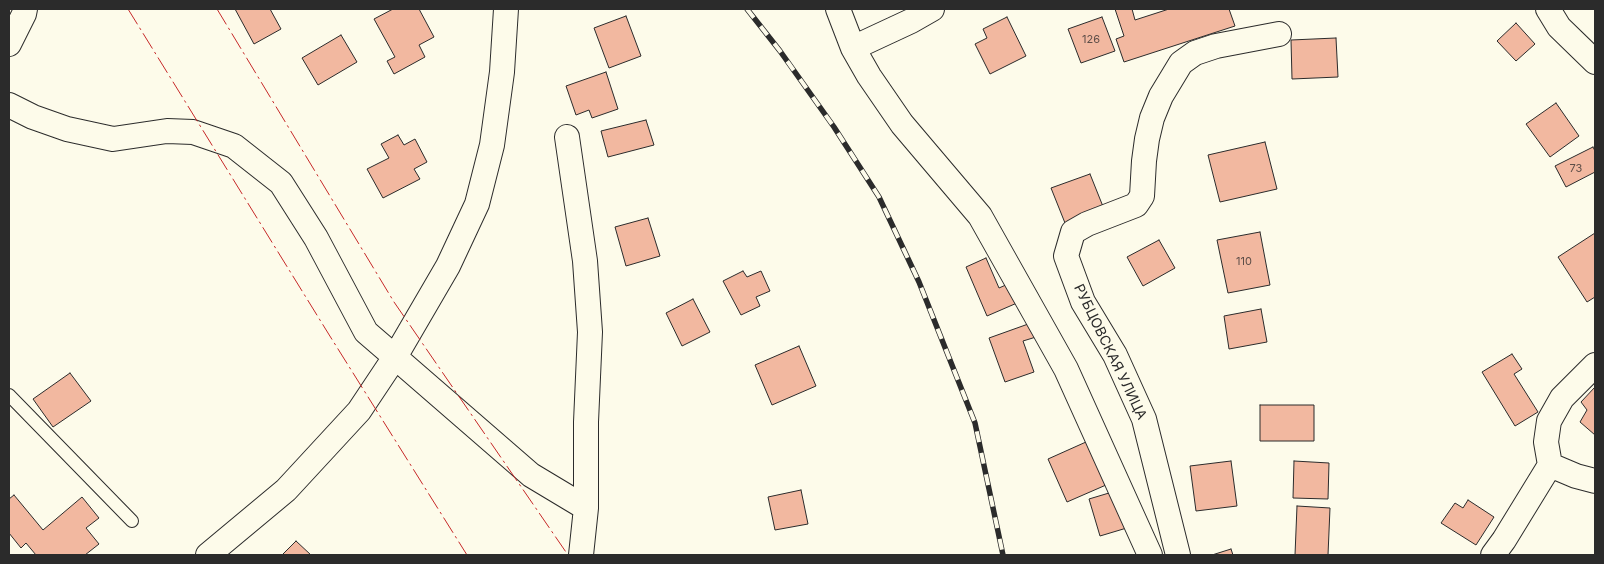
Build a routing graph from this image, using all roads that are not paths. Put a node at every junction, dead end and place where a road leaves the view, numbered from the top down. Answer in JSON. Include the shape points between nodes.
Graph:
{"nodes":[{"id":1,"x":25,"y":9,"type":"edge"},
{"id":2,"x":506,"y":9,"type":"edge"},
{"id":3,"x":838,"y":9,"type":"edge"},
{"id":4,"x":932,"y":9,"type":"edge"},
{"id":5,"x":1548,"y":9,"type":"edge"},
{"id":6,"x":1279,"y":34,"type":"dead end"},
{"id":7,"x":9,"y":44,"type":"edge"},
{"id":8,"x":853,"y":48,"type":"junction"},
{"id":9,"x":1595,"y":62,"type":"edge"},
{"id":10,"x":9,"y":105,"type":"edge"},
{"id":11,"x":567,"y":137,"type":"dead end"},
{"id":12,"x":395,"y":357,"type":"junction"},
{"id":13,"x":1595,"y":365,"type":"edge"},
{"id":14,"x":9,"y":395,"type":"edge"},
{"id":15,"x":1550,"y":465,"type":"junction"},
{"id":16,"x":1595,"y":481,"type":"edge"},
{"id":17,"x":586,"y":508,"type":"junction"},
{"id":18,"x":132,"y":521,"type":"dead end"},
{"id":19,"x":208,"y":555,"type":"edge"},
{"id":20,"x":581,"y":555,"type":"edge"},
{"id":21,"x":1150,"y":555,"type":"edge"},
{"id":22,"x":1178,"y":555,"type":"edge"},
{"id":23,"x":1493,"y":555,"type":"edge"}],
"edges":[{"from":1,"to":7,"type":"street"},
{"from":2,"to":12,"type":"street","via":[[492,145],[477,204],[448,266]]},
{"from":3,"to":8,"type":"street"},
{"from":4,"to":8,"type":"street"},
{"from":5,"to":9,"type":"street","via":[[1559,27]]},
{"from":6,"to":22,"type":"street","name":"РУБЦОВСКАЯ УЛИЦА","via":[[1216,46],[1195,53],[1181,63],[1152,118],[1142,196],[1136,205],[1073,232],[1066,256],[1083,302],[1115,355],[1144,418]]},
{"from":8,"to":21,"type":"street","via":[[902,124],[980,216],[1066,369]]},
{"from":10,"to":12,"type":"street","via":[[33,117],[112,139],[193,132],[234,146],[281,184],[316,238],[366,332]]},
{"from":11,"to":17,"type":"street","via":[[585,261],[590,332]]},
{"from":12,"to":17,"type":"street","via":[[531,475]]},
{"from":12,"to":19,"type":"street","via":[[359,411],[286,490]]},
{"from":13,"to":15,"type":"street","via":[[1562,398],[1549,421],[1546,442]]},
{"from":14,"to":18,"type":"lane"},
{"from":15,"to":16,"type":"street"},
{"from":15,"to":23,"type":"street"},
{"from":17,"to":20,"type":"street"}]}
